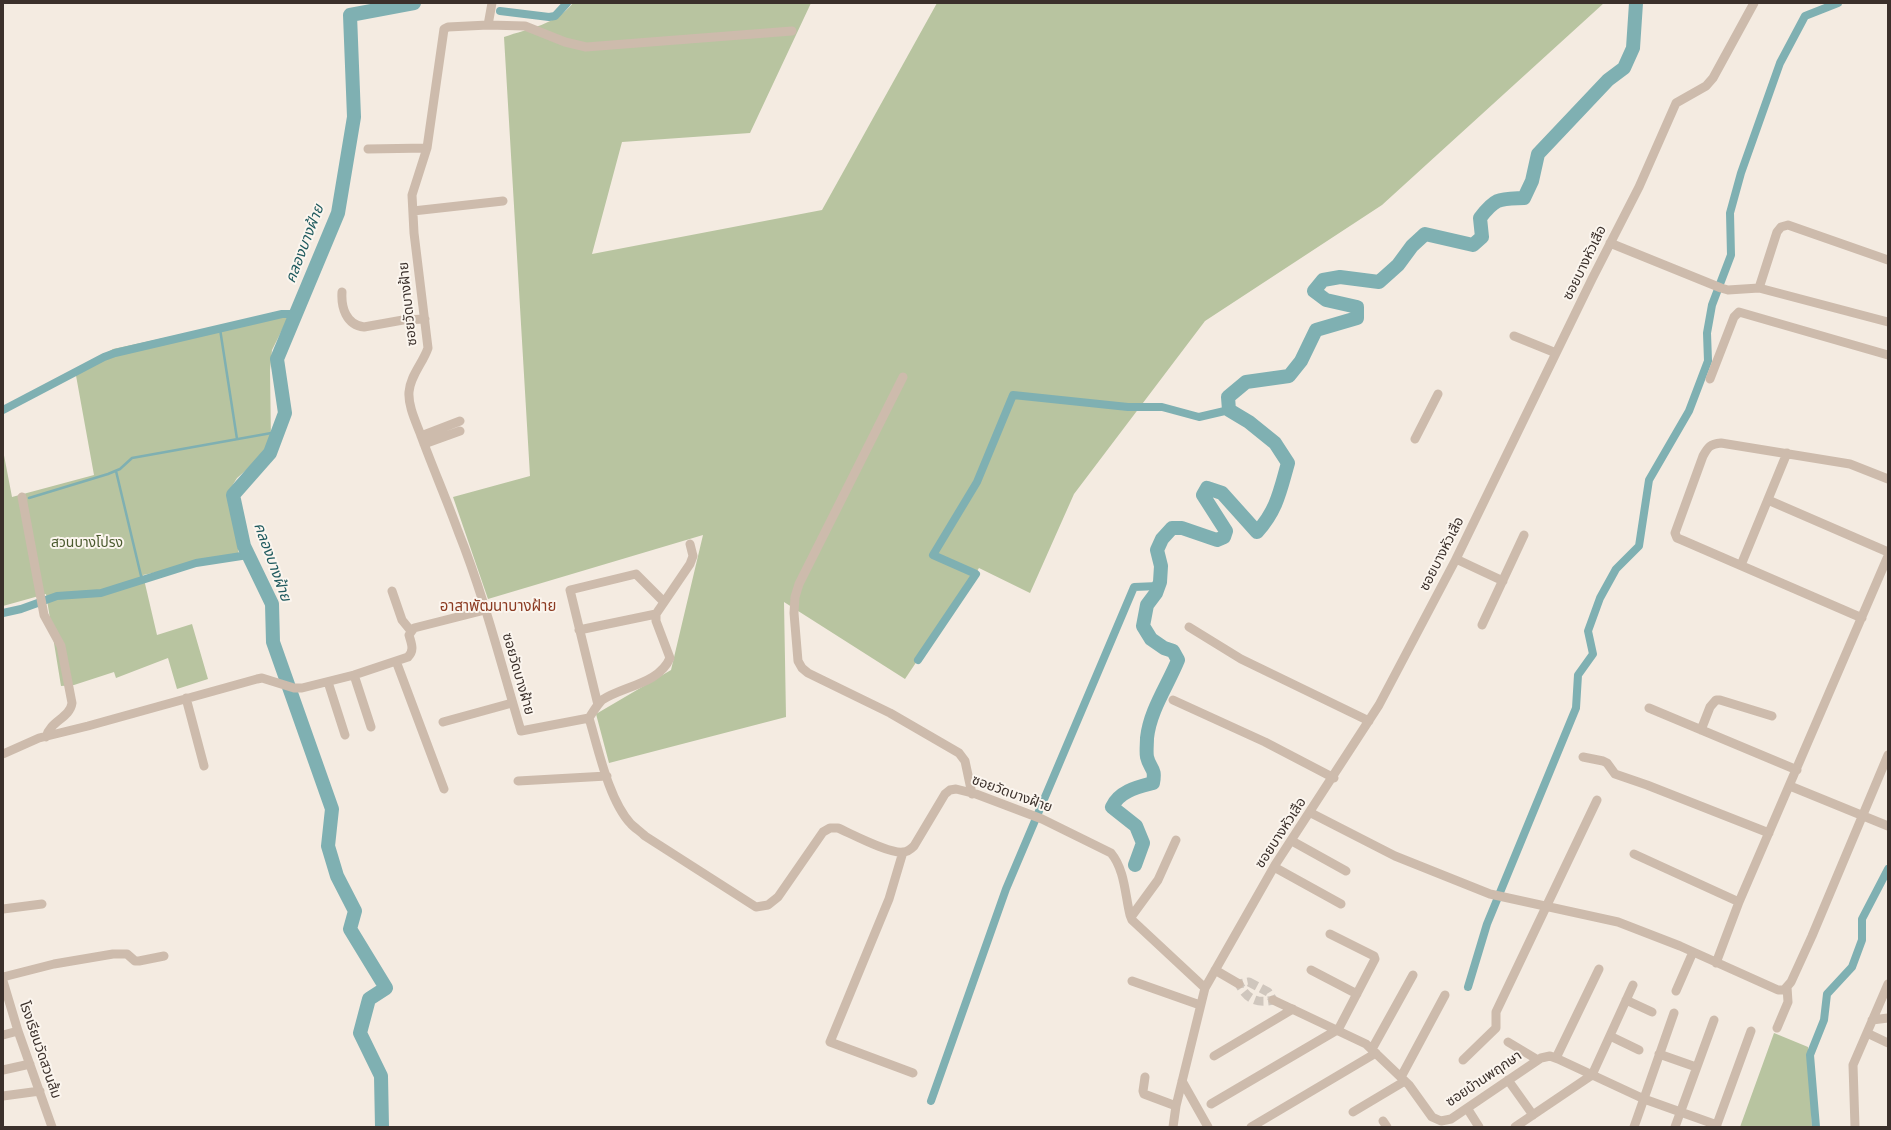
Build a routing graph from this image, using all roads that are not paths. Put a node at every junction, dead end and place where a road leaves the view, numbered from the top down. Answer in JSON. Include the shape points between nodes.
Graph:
{"nodes":[{"id":1,"x":492,"y":3,"type":"edge"},
{"id":2,"x":1754,"y":3,"type":"edge"},
{"id":3,"x":488,"y":25,"type":"junction"},
{"id":4,"x":792,"y":31,"type":"dead end"},
{"id":5,"x":426,"y":148,"type":"junction"},
{"id":6,"x":368,"y":149,"type":"dead end"},
{"id":7,"x":503,"y":201,"type":"dead end"},
{"id":8,"x":413,"y":211,"type":"junction"},
{"id":9,"x":1610,"y":243,"type":"junction"},
{"id":10,"x":1888,"y":260,"type":"edge"},
{"id":11,"x":1759,"y":288,"type":"junction"},
{"id":12,"x":342,"y":292,"type":"dead end"},
{"id":13,"x":425,"y":320,"type":"junction"},
{"id":14,"x":1888,"y":322,"type":"edge"},
{"id":15,"x":1514,"y":336,"type":"dead end"},
{"id":16,"x":1556,"y":354,"type":"junction"},
{"id":17,"x":1888,"y":355,"type":"edge"},
{"id":18,"x":902,"y":377,"type":"dead end"},
{"id":19,"x":1710,"y":379,"type":"dead end"},
{"id":20,"x":1438,"y":394,"type":"dead end"},
{"id":21,"x":460,"y":421,"type":"dead end"},
{"id":22,"x":460,"y":431,"type":"dead end"},
{"id":23,"x":1415,"y":439,"type":"dead end"},
{"id":24,"x":422,"y":440,"type":"junction"},
{"id":25,"x":1787,"y":453,"type":"junction"},
{"id":26,"x":1888,"y":479,"type":"edge"},
{"id":27,"x":22,"y":497,"type":"dead end"},
{"id":28,"x":1768,"y":500,"type":"junction"},
{"id":29,"x":1524,"y":535,"type":"dead end"},
{"id":30,"x":690,"y":544,"type":"dead end"},
{"id":31,"x":1888,"y":552,"type":"edge"},
{"id":32,"x":1888,"y":556,"type":"edge"},
{"id":33,"x":1456,"y":560,"type":"junction"},
{"id":34,"x":1741,"y":565,"type":"junction"},
{"id":35,"x":1503,"y":581,"type":"junction"},
{"id":36,"x":392,"y":591,"type":"dead end"},
{"id":37,"x":664,"y":602,"type":"junction"},
{"id":38,"x":485,"y":610,"type":"junction"},
{"id":39,"x":656,"y":614,"type":"junction"},
{"id":40,"x":1862,"y":618,"type":"junction"},
{"id":41,"x":1482,"y":625,"type":"dead end"},
{"id":42,"x":1189,"y":627,"type":"dead end"},
{"id":43,"x":411,"y":630,"type":"junction"},
{"id":44,"x":580,"y":630,"type":"junction"},
{"id":45,"x":396,"y":661,"type":"junction"},
{"id":46,"x":354,"y":675,"type":"junction"},
{"id":47,"x":328,"y":682,"type":"junction"},
{"id":48,"x":186,"y":698,"type":"junction"},
{"id":49,"x":1173,"y":700,"type":"dead end"},
{"id":50,"x":512,"y":702,"type":"junction"},
{"id":51,"x":598,"y":705,"type":"junction"},
{"id":52,"x":1649,"y":708,"type":"dead end"},
{"id":53,"x":1772,"y":716,"type":"dead end"},
{"id":54,"x":589,"y":718,"type":"junction"},
{"id":55,"x":1370,"y":721,"type":"junction"},
{"id":56,"x":443,"y":722,"type":"dead end"},
{"id":57,"x":371,"y":726,"type":"dead end"},
{"id":58,"x":1700,"y":730,"type":"junction"},
{"id":59,"x":345,"y":735,"type":"dead end"},
{"id":60,"x":46,"y":737,"type":"junction"},
{"id":61,"x":3,"y":754,"type":"edge"},
{"id":62,"x":1888,"y":755,"type":"edge"},
{"id":63,"x":1583,"y":757,"type":"dead end"},
{"id":64,"x":204,"y":766,"type":"dead end"},
{"id":65,"x":1797,"y":770,"type":"junction"},
{"id":66,"x":607,"y":776,"type":"junction"},
{"id":67,"x":1334,"y":778,"type":"junction"},
{"id":68,"x":518,"y":780,"type":"dead end"},
{"id":69,"x":1790,"y":786,"type":"junction"},
{"id":70,"x":444,"y":789,"type":"dead end"},
{"id":71,"x":972,"y":794,"type":"junction"},
{"id":72,"x":1596,"y":800,"type":"dead end"},
{"id":73,"x":1311,"y":812,"type":"junction"},
{"id":74,"x":1862,"y":816,"type":"junction"},
{"id":75,"x":1888,"y":826,"type":"edge"},
{"id":76,"x":1769,"y":833,"type":"junction"},
{"id":77,"x":1176,"y":840,"type":"dead end"},
{"id":78,"x":1292,"y":841,"type":"junction"},
{"id":79,"x":903,"y":852,"type":"junction"},
{"id":80,"x":1634,"y":854,"type":"dead end"},
{"id":81,"x":1274,"y":867,"type":"junction"},
{"id":82,"x":1346,"y":871,"type":"dead end"},
{"id":83,"x":1740,"y":902,"type":"junction"},
{"id":84,"x":42,"y":904,"type":"dead end"},
{"id":85,"x":1341,"y":904,"type":"dead end"},
{"id":86,"x":1548,"y":906,"type":"junction"},
{"id":87,"x":3,"y":909,"type":"edge"},
{"id":88,"x":1131,"y":917,"type":"junction"},
{"id":89,"x":1330,"y":934,"type":"dead end"},
{"id":90,"x":1693,"y":952,"type":"junction"},
{"id":91,"x":164,"y":956,"type":"dead end"},
{"id":92,"x":1716,"y":963,"type":"junction"},
{"id":93,"x":1599,"y":969,"type":"dead end"},
{"id":94,"x":1215,"y":970,"type":"junction"},
{"id":95,"x":1311,"y":970,"type":"dead end"},
{"id":96,"x":1413,"y":975,"type":"dead end"},
{"id":97,"x":3,"y":977,"type":"edge"},
{"id":98,"x":3,"y":981,"type":"edge"},
{"id":99,"x":1132,"y":981,"type":"dead end"},
{"id":100,"x":1239,"y":984,"type":"tunnel mouth"},
{"id":101,"x":1888,"y":984,"type":"edge"},
{"id":102,"x":1633,"y":985,"type":"dead end"},
{"id":103,"x":1787,"y":987,"type":"junction"},
{"id":104,"x":1205,"y":988,"type":"junction"},
{"id":105,"x":1676,"y":991,"type":"dead end"},
{"id":106,"x":4,"y":992,"type":"edge"},
{"id":107,"x":1358,"y":994,"type":"junction"},
{"id":108,"x":1445,"y":995,"type":"dead end"},
{"id":109,"x":1273,"y":1000,"type":"dead end"},
{"id":110,"x":1626,"y":1000,"type":"junction"},
{"id":111,"x":1200,"y":1005,"type":"junction"},
{"id":112,"x":1294,"y":1009,"type":"junction"},
{"id":113,"x":1652,"y":1012,"type":"dead end"},
{"id":114,"x":1674,"y":1013,"type":"dead end"},
{"id":115,"x":1888,"y":1018,"type":"edge"},
{"id":116,"x":1714,"y":1020,"type":"dead end"},
{"id":117,"x":1872,"y":1020,"type":"junction"},
{"id":118,"x":1777,"y":1028,"type":"dead end"},
{"id":119,"x":1338,"y":1030,"type":"junction"},
{"id":120,"x":18,"y":1031,"type":"junction"},
{"id":121,"x":1751,"y":1031,"type":"dead end"},
{"id":122,"x":1867,"y":1033,"type":"junction"},
{"id":123,"x":3,"y":1035,"type":"edge"},
{"id":124,"x":1610,"y":1036,"type":"junction"},
{"id":125,"x":1508,"y":1042,"type":"dead end"},
{"id":126,"x":1888,"y":1043,"type":"edge"},
{"id":127,"x":1639,"y":1050,"type":"dead end"},
{"id":128,"x":1374,"y":1051,"type":"junction"},
{"id":129,"x":1659,"y":1054,"type":"junction"},
{"id":130,"x":1214,"y":1056,"type":"dead end"},
{"id":131,"x":1556,"y":1058,"type":"junction"},
{"id":132,"x":1463,"y":1060,"type":"dead end"},
{"id":133,"x":1538,"y":1060,"type":"junction"},
{"id":134,"x":30,"y":1064,"type":"junction"},
{"id":135,"x":1696,"y":1067,"type":"junction"},
{"id":136,"x":3,"y":1070,"type":"edge"},
{"id":137,"x":913,"y":1073,"type":"dead end"},
{"id":138,"x":1592,"y":1075,"type":"junction"},
{"id":139,"x":1145,"y":1077,"type":"dead end"},
{"id":140,"x":1403,"y":1079,"type":"junction"},
{"id":141,"x":1508,"y":1080,"type":"junction"},
{"id":142,"x":1182,"y":1081,"type":"junction"},
{"id":143,"x":40,"y":1091,"type":"junction"},
{"id":144,"x":3,"y":1096,"type":"edge"},
{"id":145,"x":1644,"y":1099,"type":"junction"},
{"id":146,"x":1211,"y":1104,"type":"dead end"},
{"id":147,"x":1176,"y":1106,"type":"junction"},
{"id":148,"x":1467,"y":1108,"type":"junction"},
{"id":149,"x":1353,"y":1112,"type":"dead end"},
{"id":150,"x":1680,"y":1112,"type":"junction"},
{"id":151,"x":1532,"y":1115,"type":"junction"},
{"id":152,"x":1451,"y":1119,"type":"junction"},
{"id":153,"x":1717,"y":1126,"type":"edge"},
{"id":154,"x":52,"y":1127,"type":"edge"},
{"id":155,"x":1173,"y":1127,"type":"edge"},
{"id":156,"x":1208,"y":1127,"type":"edge"},
{"id":157,"x":1251,"y":1127,"type":"edge"},
{"id":158,"x":1438,"y":1127,"type":"edge"},
{"id":159,"x":1479,"y":1127,"type":"edge"},
{"id":160,"x":1515,"y":1127,"type":"edge"},
{"id":161,"x":1634,"y":1127,"type":"edge"},
{"id":162,"x":1675,"y":1127,"type":"edge"},
{"id":163,"x":1855,"y":1127,"type":"edge"}],
"edges":[{"from":1,"to":3,"type":"street"},
{"from":2,"to":9,"type":"street","name":"ซอยบางหัวเสือ","via":[[1713,78],[1706,86],[1676,104],[1639,187]]},
{"from":3,"to":4,"type":"street","via":[[525,26],[565,42],[586,47]]},
{"from":3,"to":5,"type":"street","name":"ซอยวัดบางฝ้าย","via":[[444,29]]},
{"from":5,"to":6,"type":"street"},
{"from":5,"to":8,"type":"street","name":"ซอยวัดบางฝ้าย","via":[[412,195]]},
{"from":7,"to":8,"type":"street"},
{"from":8,"to":13,"type":"street","name":"ซอยวัดบางฝ้าย"},
{"from":9,"to":11,"type":"street","via":[[1721,288]]},
{"from":9,"to":16,"type":"street","name":"ซอยบางหัวเสือ"},
{"from":10,"to":11,"type":"street","via":[[1788,225],[1777,232]]},
{"from":11,"to":14,"type":"street"},
{"from":12,"to":13,"type":"street","via":[[343,308],[347,316],[358,326]]},
{"from":13,"to":24,"type":"street","name":"ซอยวัดบางฝ้าย","via":[[428,348],[408,393]]},
{"from":15,"to":16,"type":"street"},
{"from":16,"to":33,"type":"street","name":"ซอยบางหัวเสือ"},
{"from":17,"to":19,"type":"street","via":[[1739,312],[1734,317]]},
{"from":18,"to":71,"type":"street","via":[[799,584],[794,613],[798,661],[808,673],[890,713],[959,752],[965,760]]},
{"from":20,"to":23,"type":"street"},
{"from":21,"to":24,"type":"street"},
{"from":22,"to":24,"type":"street"},
{"from":24,"to":38,"type":"street","name":"ซอยวัดบางฝ้าย","via":[[459,532]]},
{"from":25,"to":26,"type":"street","via":[[1850,464]]},
{"from":25,"to":28,"type":"street"},
{"from":25,"to":34,"type":"street","via":[[1721,443],[1711,445],[1703,456],[1675,533],[1677,538]]},
{"from":27,"to":60,"type":"street","via":[[45,619],[62,646],[72,703],[71,709],[48,730]]},
{"from":28,"to":31,"type":"street"},
{"from":28,"to":34,"type":"street"},
{"from":29,"to":35,"type":"street"},
{"from":30,"to":37,"type":"street","via":[[693,556],[690,564]]},
{"from":32,"to":40,"type":"street"},
{"from":33,"to":35,"type":"street"},
{"from":33,"to":55,"type":"street","name":"ซอยบางหัวเสือ"},
{"from":34,"to":40,"type":"street"},
{"from":35,"to":41,"type":"street"},
{"from":36,"to":43,"type":"street","via":[[402,620]]},
{"from":37,"to":39,"type":"street"},
{"from":37,"to":44,"type":"street","via":[[636,574],[570,590]]},
{"from":38,"to":43,"type":"street"},
{"from":38,"to":50,"type":"street","name":"ซอยวัดบางฝ้าย"},
{"from":39,"to":44,"type":"street"},
{"from":39,"to":51,"type":"street","via":[[656,621],[670,658],[667,666]]},
{"from":40,"to":65,"type":"street"},
{"from":42,"to":55,"type":"street","via":[[1241,659]]},
{"from":43,"to":45,"type":"street","via":[[409,634],[412,653]]},
{"from":44,"to":51,"type":"street"},
{"from":45,"to":46,"type":"street"},
{"from":45,"to":70,"type":"street"},
{"from":46,"to":47,"type":"street"},
{"from":46,"to":57,"type":"street"},
{"from":47,"to":48,"type":"street","via":[[294,688],[262,678]]},
{"from":47,"to":59,"type":"street"},
{"from":48,"to":60,"type":"street"},
{"from":48,"to":64,"type":"street"},
{"from":49,"to":67,"type":"street","via":[[1265,742]]},
{"from":50,"to":54,"type":"street","name":"ซอยวัดบางฝ้าย","via":[[521,731]]},
{"from":50,"to":56,"type":"street"},
{"from":51,"to":54,"type":"street"},
{"from":52,"to":58,"type":"street"},
{"from":53,"to":58,"type":"street","via":[[1716,700]]},
{"from":54,"to":66,"type":"street"},
{"from":55,"to":67,"type":"street","name":"ซอยบางหัวเสือ"},
{"from":58,"to":65,"type":"street"},
{"from":60,"to":61,"type":"street"},
{"from":62,"to":74,"type":"street"},
{"from":63,"to":76,"type":"street","via":[[1603,761],[1615,774]]},
{"from":65,"to":69,"type":"street"},
{"from":66,"to":68,"type":"street"},
{"from":66,"to":79,"type":"street","via":[[620,808],[631,824],[645,836],[756,907],[768,905],[778,898],[823,832],[830,828],[838,828],[892,851]]},
{"from":67,"to":73,"type":"street","name":"ซอยบางหัวเสือ"},
{"from":69,"to":74,"type":"street"},
{"from":69,"to":76,"type":"street"},
{"from":71,"to":79,"type":"street","name":"ซอยวัดบางฝ้าย","via":[[956,790],[950,790],[945,794],[914,846]]},
{"from":71,"to":88,"type":"street","name":"ซอยวัดบางฝ้าย","via":[[1042,819],[1111,853],[1118,860]]},
{"from":72,"to":86,"type":"street"},
{"from":73,"to":78,"type":"street","name":"ซอยบางหัวเสือ"},
{"from":73,"to":86,"type":"street","via":[[1395,856],[1490,894]]},
{"from":74,"to":75,"type":"street"},
{"from":74,"to":103,"type":"street","via":[[1812,936]]},
{"from":76,"to":83,"type":"street"},
{"from":77,"to":88,"type":"street","via":[[1158,880]]},
{"from":78,"to":81,"type":"street","name":"ซอยบางหัวเสือ"},
{"from":78,"to":82,"type":"street"},
{"from":79,"to":137,"type":"street","via":[[889,900],[830,1042]]},
{"from":80,"to":83,"type":"street"},
{"from":81,"to":85,"type":"street"},
{"from":81,"to":94,"type":"street","name":"ซอยบางหัวเสือ"},
{"from":83,"to":92,"type":"street"},
{"from":84,"to":87,"type":"street"},
{"from":86,"to":90,"type":"street","via":[[1618,922]]},
{"from":86,"to":132,"type":"street","via":[[1496,1012],[1496,1028]]},
{"from":88,"to":104,"type":"street","name":"ซอยวัดบางฝ้าย","via":[[1136,925]]},
{"from":89,"to":107,"type":"street","via":[[1374,956],[1375,962]]},
{"from":90,"to":92,"type":"street"},
{"from":90,"to":105,"type":"street"},
{"from":91,"to":97,"type":"street","via":[[135,961],[126,954],[113,954],[54,964]]},
{"from":92,"to":103,"type":"street","via":[[1778,990]]},
{"from":93,"to":131,"type":"street"},
{"from":94,"to":100,"type":"street"},
{"from":94,"to":104,"type":"street","name":"ซอยบางหัวเสือ"},
{"from":95,"to":107,"type":"street"},
{"from":96,"to":128,"type":"street"},
{"from":98,"to":106,"type":"street","name":"โรงเรียนวัดสวนส้ม"},
{"from":99,"to":111,"type":"street"},
{"from":101,"to":117,"type":"street"},
{"from":102,"to":110,"type":"street"},
{"from":103,"to":118,"type":"street","via":[[1788,1002]]},
{"from":104,"to":111,"type":"street","name":"ซอยบางหัวเสือ"},
{"from":106,"to":120,"type":"street","name":"โรงเรียนวัดสวนส้ม"},
{"from":107,"to":119,"type":"street"},
{"from":108,"to":140,"type":"street"},
{"from":109,"to":112,"type":"street","name":"ซอยบ้านพฤกษา"},
{"from":110,"to":113,"type":"street"},
{"from":110,"to":124,"type":"street"},
{"from":111,"to":142,"type":"street","name":"ซอยบางหัวเสือ"},
{"from":112,"to":119,"type":"street","name":"ซอยบ้านพฤกษา"},
{"from":112,"to":130,"type":"street"},
{"from":114,"to":129,"type":"street"},
{"from":115,"to":117,"type":"street"},
{"from":116,"to":135,"type":"street"},
{"from":117,"to":122,"type":"street"},
{"from":119,"to":128,"type":"street","name":"ซอยบ้านพฤกษา"},
{"from":119,"to":146,"type":"street"},
{"from":120,"to":123,"type":"street"},
{"from":120,"to":134,"type":"street","name":"โรงเรียนวัดสวนส้ม"},
{"from":121,"to":153,"type":"street"},
{"from":122,"to":126,"type":"street"},
{"from":122,"to":163,"type":"street","via":[[1853,1064]]},
{"from":124,"to":127,"type":"street"},
{"from":124,"to":138,"type":"street"},
{"from":125,"to":133,"type":"street"},
{"from":128,"to":140,"type":"street","name":"ซอยบ้านพฤกษา"},
{"from":128,"to":157,"type":"street"},
{"from":129,"to":135,"type":"street"},
{"from":129,"to":145,"type":"street"},
{"from":131,"to":133,"type":"street","name":"ซอยบ้านพฤกษา","via":[[1547,1056]]},
{"from":131,"to":138,"type":"street"},
{"from":133,"to":141,"type":"street","name":"ซอยบ้านพฤกษา"},
{"from":134,"to":136,"type":"street"},
{"from":134,"to":143,"type":"street","name":"โรงเรียนวัดสวนส้ม"},
{"from":135,"to":150,"type":"street"},
{"from":138,"to":145,"type":"street"},
{"from":138,"to":151,"type":"street"},
{"from":139,"to":147,"type":"street","via":[[1144,1094]]},
{"from":140,"to":149,"type":"street"},
{"from":140,"to":152,"type":"street","name":"ซอยบ้านพฤกษา","via":[[1421,1099],[1432,1117],[1441,1121]]},
{"from":141,"to":148,"type":"street","name":"ซอยบ้านพฤกษา"},
{"from":141,"to":151,"type":"street"},
{"from":142,"to":147,"type":"street","name":"ซอยบางหัวเสือ"},
{"from":142,"to":156,"type":"street"},
{"from":143,"to":144,"type":"street"},
{"from":143,"to":154,"type":"street","name":"โรงเรียนวัดสวนส้ม"},
{"from":145,"to":150,"type":"street"},
{"from":145,"to":161,"type":"street"},
{"from":147,"to":155,"type":"street","name":"ซอยบางหัวเสือ"},
{"from":148,"to":152,"type":"street","name":"ซอยบ้านพฤกษา"},
{"from":148,"to":159,"type":"street"},
{"from":150,"to":153,"type":"street"},
{"from":150,"to":162,"type":"street"},
{"from":151,"to":160,"type":"street"},
{"from":152,"to":158,"type":"street"}]}
